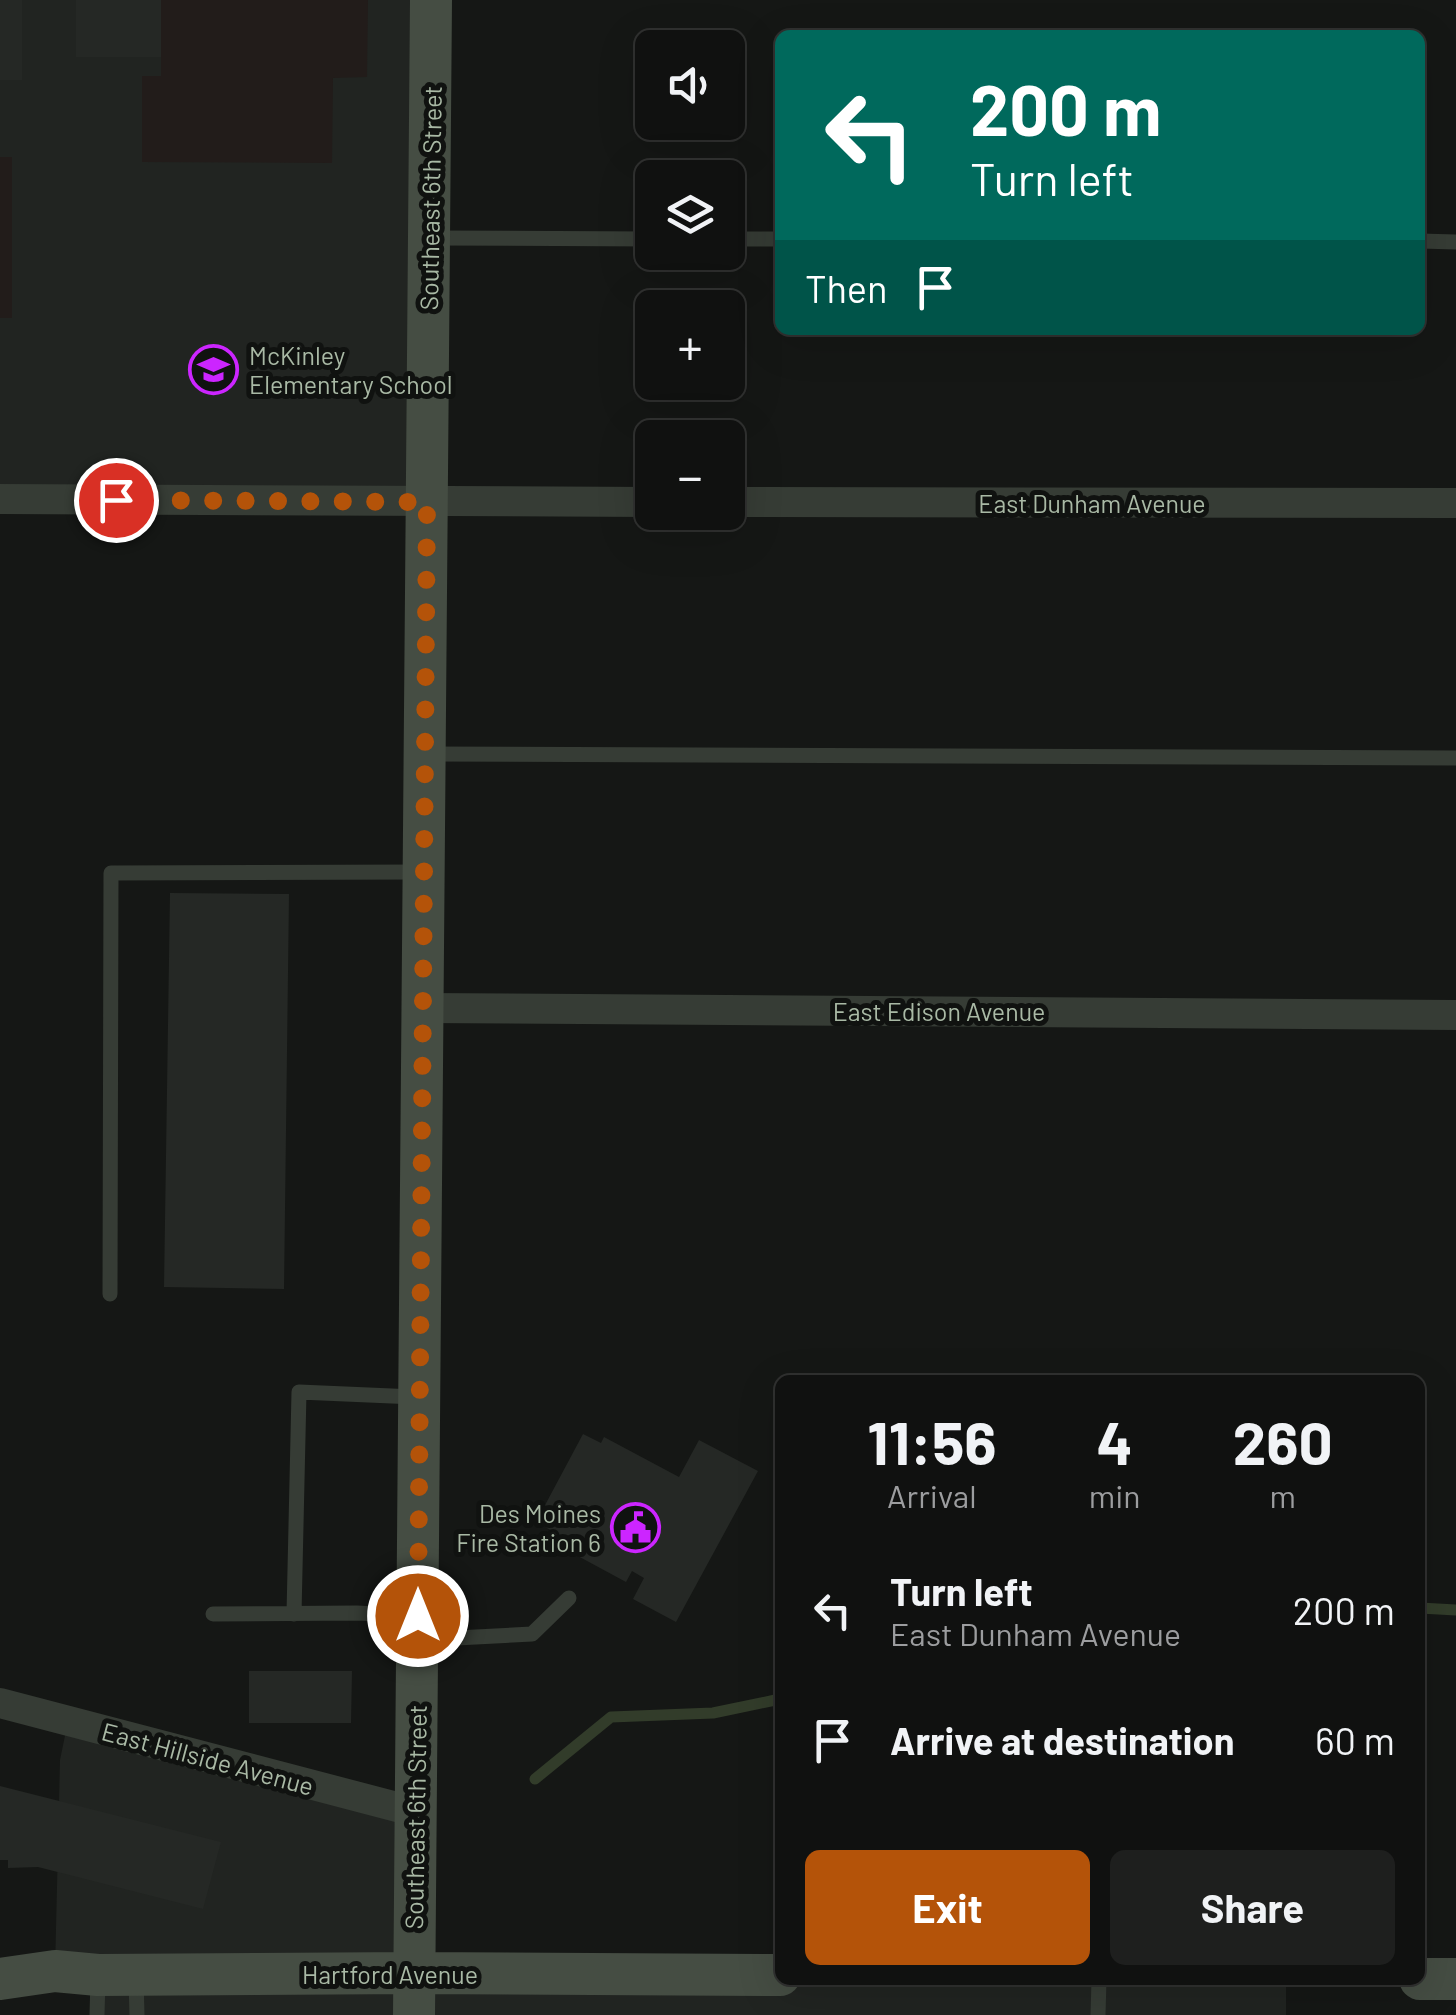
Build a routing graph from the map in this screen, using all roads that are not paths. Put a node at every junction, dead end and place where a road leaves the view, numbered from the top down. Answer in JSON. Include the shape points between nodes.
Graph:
{"nodes":[{"id":1,"x":432,"y":0,"type":"edge"},
{"id":2,"x":429,"y":238,"type":"junction"},
{"id":3,"x":635,"y":239,"type":"edge"},
{"id":4,"x":745,"y":239,"type":"edge"},
{"id":5,"x":775,"y":239,"type":"edge"},
{"id":6,"x":1425,"y":242,"type":"edge"},
{"id":7,"x":1456,"y":242,"type":"edge"},
{"id":8,"x":0,"y":499,"type":"edge"},
{"id":9,"x":427,"y":502,"type":"junction"},
{"id":10,"x":635,"y":502,"type":"edge"},
{"id":11,"x":745,"y":502,"type":"edge"},
{"id":12,"x":1456,"y":503,"type":"edge"},
{"id":13,"x":425,"y":754,"type":"junction"},
{"id":14,"x":1456,"y":758,"type":"edge"},
{"id":15,"x":424,"y":872,"type":"junction"},
{"id":16,"x":422,"y":1008,"type":"junction"},
{"id":17,"x":1456,"y":1015,"type":"edge"},
{"id":18,"x":110,"y":1294,"type":"dead end"},
{"id":19,"x":419,"y":1397,"type":"junction"},
{"id":20,"x":569,"y":1598,"type":"dead end"},
{"id":21,"x":213,"y":1614,"type":"dead end"},
{"id":22,"x":294,"y":1614,"type":"junction"},
{"id":23,"x":418,"y":1616,"type":"junction"},
{"id":24,"x":0,"y":1703,"type":"edge"},
{"id":25,"x":416,"y":1812,"type":"junction"},
{"id":26,"x":414,"y":1973,"type":"junction"},
{"id":27,"x":775,"y":1975,"type":"edge"},
{"id":28,"x":0,"y":1979,"type":"edge"},
{"id":29,"x":1425,"y":1979,"type":"edge"},
{"id":30,"x":1456,"y":1979,"type":"edge"},
{"id":31,"x":1099,"y":1985,"type":"edge"},
{"id":32,"x":117,"y":1995,"type":"edge"},
{"id":33,"x":414,"y":2015,"type":"edge"},
{"id":34,"x":1098,"y":2015,"type":"edge"}],
"edges":[{"from":1,"to":2,"type":"main road","name":"Southeast 6th Street"},
{"from":2,"to":3,"type":"lane"},
{"from":2,"to":9,"type":"main road","name":"Southeast 6th Street"},
{"from":4,"to":5,"type":"lane"},
{"from":6,"to":7,"type":"lane"},
{"from":8,"to":9,"type":"street"},
{"from":9,"to":10,"type":"street"},
{"from":9,"to":13,"type":"main road","name":"Southeast 6th Street"},
{"from":11,"to":12,"type":"street","name":"East Dunham Avenue"},
{"from":13,"to":14,"type":"lane"},
{"from":13,"to":15,"type":"main road","name":"Southeast 6th Street"},
{"from":15,"to":16,"type":"main road","name":"Southeast 6th Street"},
{"from":15,"to":18,"type":"lane","via":[[112,873]]},
{"from":16,"to":17,"type":"street","name":"East Edison Avenue"},
{"from":16,"to":19,"type":"main road","name":"Southeast 6th Street"},
{"from":19,"to":22,"type":"lane","via":[[298,1392]]},
{"from":19,"to":23,"type":"main road","name":"Southeast 6th Street"},
{"from":20,"to":23,"type":"lane","via":[[532,1634],[456,1638]]},
{"from":21,"to":22,"type":"lane"},
{"from":22,"to":23,"type":"lane"},
{"from":23,"to":25,"type":"main road","name":"Southeast 6th Street"},
{"from":24,"to":25,"type":"street","name":"East Hillside Avenue"},
{"from":25,"to":26,"type":"main road","name":"Southeast 6th Street"},
{"from":26,"to":27,"type":"main road","name":"Hartford Avenue"},
{"from":26,"to":32,"type":"main road","name":"Hartford Avenue"},
{"from":26,"to":33,"type":"main road","name":"Southeast 6th Street"},
{"from":28,"to":32,"type":"main road","name":"Hartford Avenue","via":[[54,1971]]},
{"from":29,"to":30,"type":"main road"},
{"from":31,"to":34,"type":"lane"}]}
